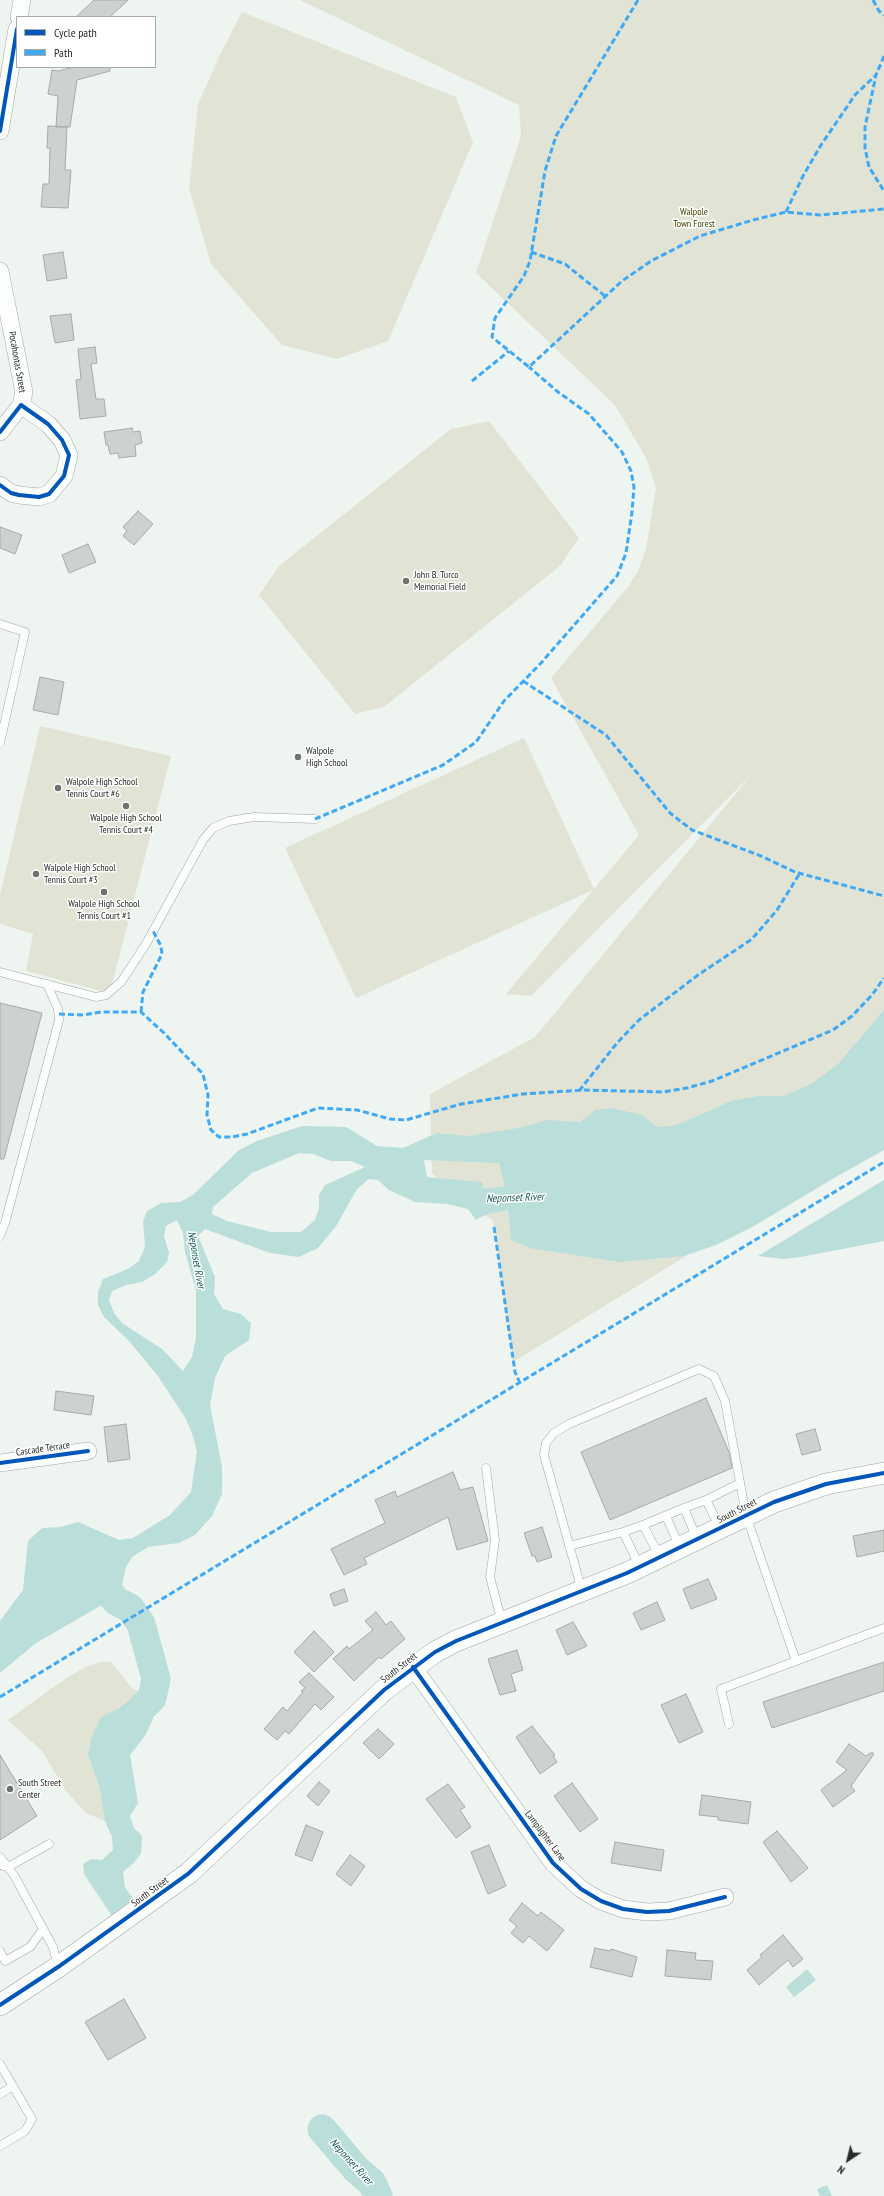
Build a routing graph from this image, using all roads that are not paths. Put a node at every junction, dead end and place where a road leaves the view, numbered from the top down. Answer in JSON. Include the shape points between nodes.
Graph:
{"nodes":[{"id":1,"x":22,"y":0,"type":"edge"},
{"id":2,"x":19,"y":16,"type":"edge"},
{"id":3,"x":16,"y":35,"type":"edge"},
{"id":4,"x":0,"y":131,"type":"edge"},
{"id":5,"x":0,"y":271,"type":"edge"},
{"id":6,"x":21,"y":405,"type":"junction"},
{"id":7,"x":0,"y":432,"type":"edge"},
{"id":8,"x":0,"y":485,"type":"edge"},
{"id":9,"x":0,"y":624,"type":"edge"},
{"id":10,"x":0,"y":743,"type":"edge"},
{"id":11,"x":315,"y":819,"type":"dead end"},
{"id":12,"x":0,"y":972,"type":"edge"},
{"id":13,"x":47,"y":984,"type":"junction"},
{"id":14,"x":0,"y":1236,"type":"edge"},
{"id":15,"x":88,"y":1451,"type":"dead end"},
{"id":16,"x":0,"y":1463,"type":"edge"},
{"id":17,"x":486,"y":1468,"type":"dead end"},
{"id":18,"x":884,"y":1473,"type":"edge"},
{"id":19,"x":740,"y":1483,"type":"junction"},
{"id":20,"x":706,"y":1500,"type":"junction"},
{"id":21,"x":684,"y":1508,"type":"junction"},
{"id":22,"x":746,"y":1515,"type":"junction"},
{"id":23,"x":666,"y":1516,"type":"junction"},
{"id":24,"x":643,"y":1525,"type":"junction"},
{"id":25,"x":720,"y":1529,"type":"junction"},
{"id":26,"x":623,"y":1532,"type":"junction"},
{"id":27,"x":689,"y":1544,"type":"junction"},
{"id":28,"x":569,"y":1546,"type":"junction"},
{"id":29,"x":660,"y":1558,"type":"junction"},
{"id":30,"x":640,"y":1567,"type":"junction"},
{"id":31,"x":582,"y":1592,"type":"junction"},
{"id":32,"x":502,"y":1623,"type":"junction"},
{"id":33,"x":884,"y":1628,"type":"edge"},
{"id":34,"x":796,"y":1661,"type":"junction"},
{"id":35,"x":413,"y":1666,"type":"junction"},
{"id":36,"x":730,"y":1724,"type":"dead end"},
{"id":37,"x":49,"y":1844,"type":"dead end"},
{"id":38,"x":0,"y":1856,"type":"edge"},
{"id":39,"x":4,"y":1866,"type":"edge"},
{"id":40,"x":725,"y":1897,"type":"dead end"},
{"id":41,"x":43,"y":1930,"type":"junction"},
{"id":42,"x":0,"y":1951,"type":"edge"},
{"id":43,"x":58,"y":1967,"type":"junction"},
{"id":44,"x":0,"y":2005,"type":"edge"},
{"id":45,"x":0,"y":2064,"type":"edge"},
{"id":46,"x":13,"y":2086,"type":"junction"},
{"id":47,"x":0,"y":2094,"type":"edge"},
{"id":48,"x":0,"y":2146,"type":"edge"}],
"edges":[{"from":1,"to":2,"type":"street"},
{"from":3,"to":4,"type":"street"},
{"from":5,"to":6,"type":"street","name":"Pocahontas Street","via":[[24,392]]},
{"from":6,"to":7,"type":"street"},
{"from":6,"to":8,"type":"street","via":[[48,424],[62,440],[69,455],[68,466],[52,491],[39,497],[11,493]]},
{"from":9,"to":10,"type":"lane","via":[[25,632]]},
{"from":11,"to":13,"type":"lane","via":[[254,817],[229,821],[213,828],[146,944],[115,989],[106,995],[96,997]]},
{"from":12,"to":13,"type":"lane"},
{"from":13,"to":14,"type":"lane","via":[[58,1009],[59,1020]]},
{"from":15,"to":16,"type":"street","name":"Cascade Terrace"},
{"from":17,"to":32,"type":"lane","via":[[495,1540],[490,1577]]},
{"from":18,"to":22,"type":"street","name":"South Street","via":[[807,1490]]},
{"from":19,"to":20,"type":"lane"},
{"from":19,"to":22,"type":"lane"},
{"from":19,"to":28,"type":"lane","via":[[725,1401],[714,1376],[698,1369],[569,1424],[554,1433],[546,1443],[544,1455]]},
{"from":20,"to":21,"type":"lane"},
{"from":20,"to":25,"type":"lane"},
{"from":21,"to":23,"type":"lane"},
{"from":21,"to":27,"type":"lane"},
{"from":22,"to":25,"type":"street","name":"South Street"},
{"from":22,"to":34,"type":"lane"},
{"from":23,"to":24,"type":"lane"},
{"from":23,"to":27,"type":"lane"},
{"from":24,"to":26,"type":"lane"},
{"from":24,"to":29,"type":"lane"},
{"from":25,"to":27,"type":"street","name":"South Street"},
{"from":26,"to":28,"type":"lane"},
{"from":26,"to":30,"type":"lane"},
{"from":27,"to":29,"type":"street","name":"South Street"},
{"from":28,"to":31,"type":"lane"},
{"from":29,"to":30,"type":"street","name":"South Street"},
{"from":30,"to":31,"type":"street","name":"South Street"},
{"from":31,"to":32,"type":"street","name":"South Street"},
{"from":32,"to":35,"type":"street","name":"South Street","via":[[456,1641]]},
{"from":33,"to":34,"type":"lane"},
{"from":34,"to":36,"type":"lane","via":[[721,1689]]},
{"from":35,"to":40,"type":"street","name":"Lamplighter Lane","via":[[553,1863],[581,1889],[601,1901],[647,1912],[669,1911]]},
{"from":35,"to":43,"type":"street","name":"South Street","via":[[189,1873]]},
{"from":37,"to":39,"type":"lane"},
{"from":38,"to":39,"type":"lane"},
{"from":39,"to":41,"type":"lane"},
{"from":41,"to":42,"type":"lane","via":[[30,1947],[5,1961]]},
{"from":41,"to":43,"type":"lane","via":[[53,1947]]},
{"from":43,"to":44,"type":"street","name":"South Street"},
{"from":45,"to":46,"type":"lane"},
{"from":46,"to":47,"type":"lane"},
{"from":46,"to":48,"type":"lane","via":[[32,2119],[25,2131]]}]}
